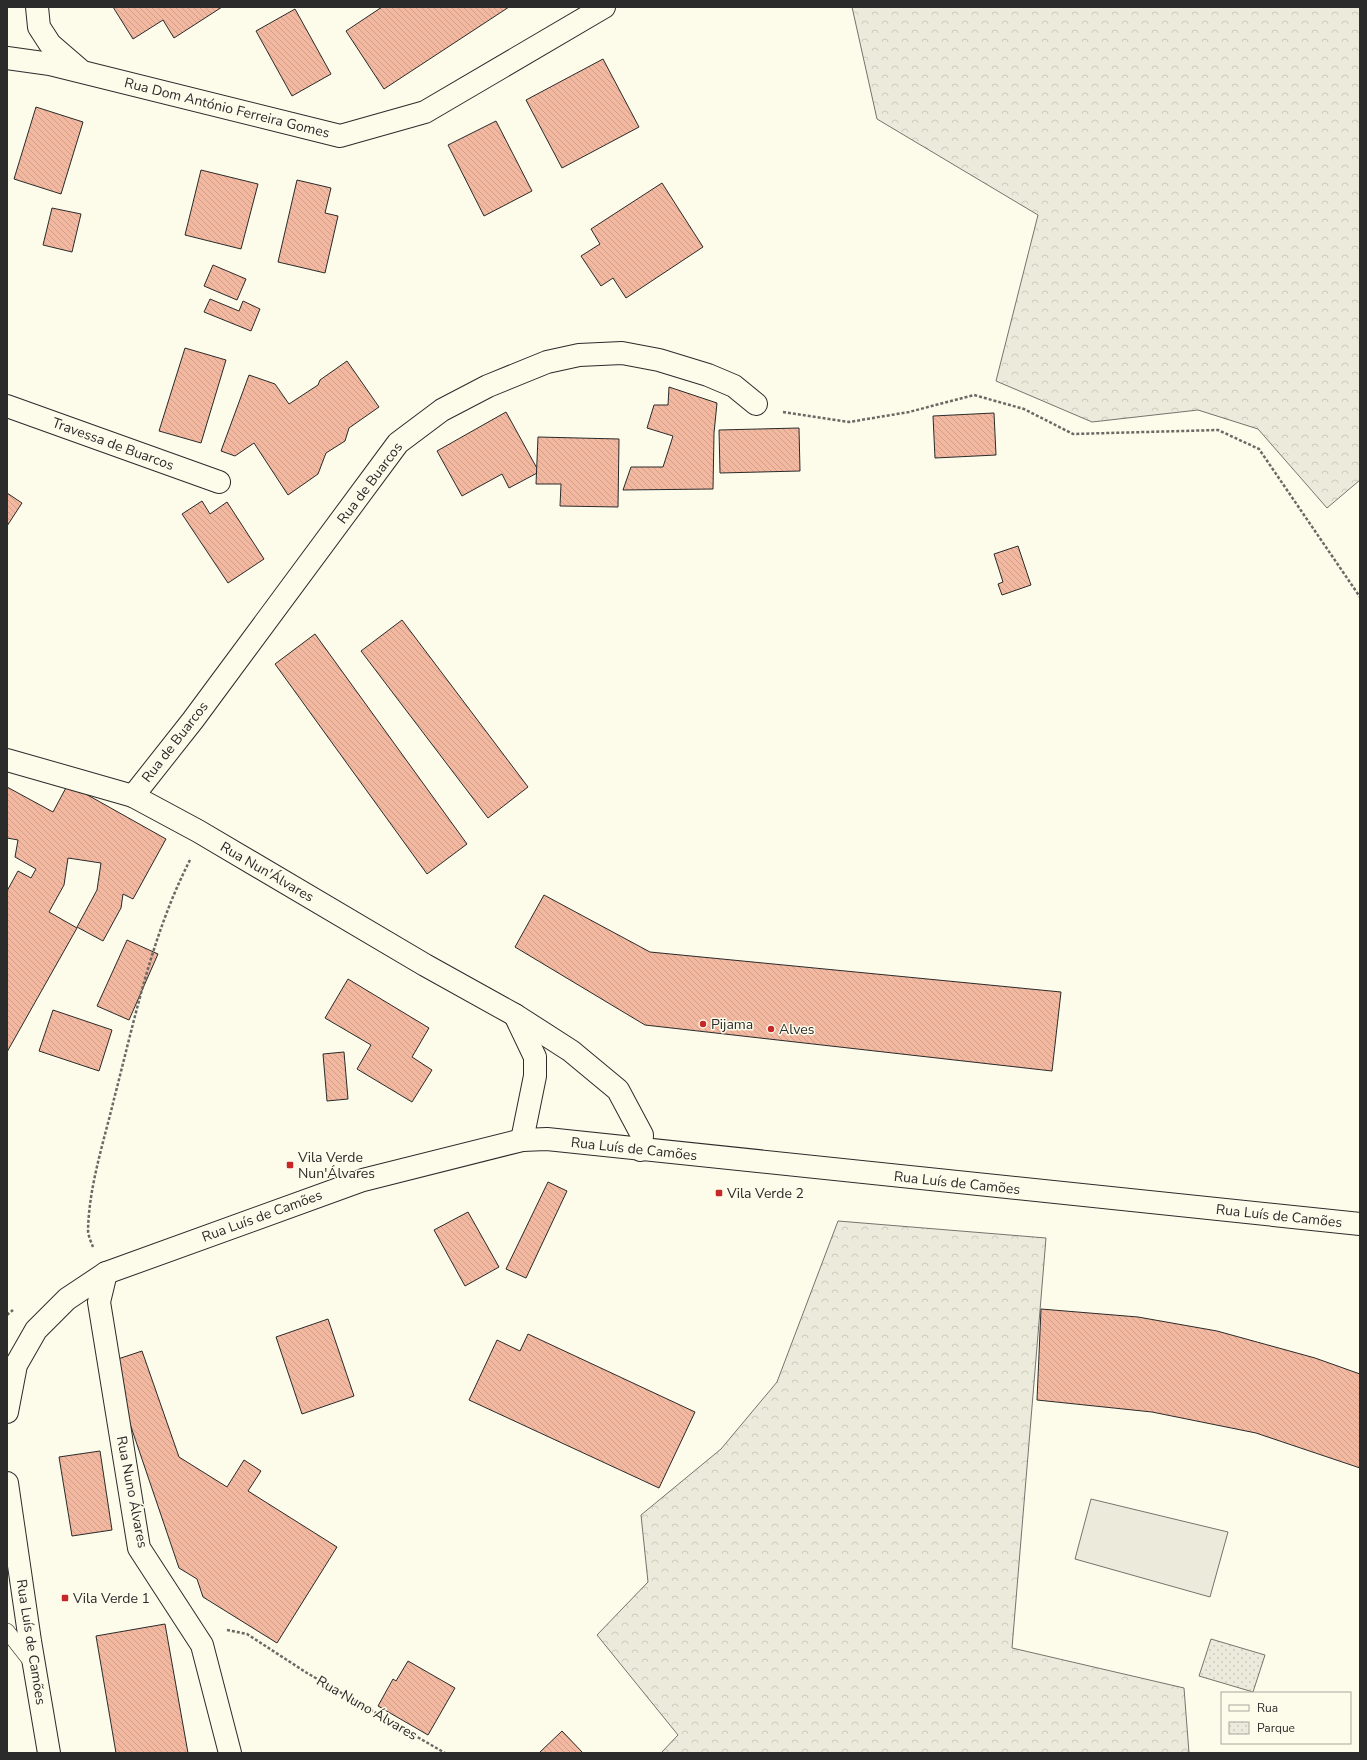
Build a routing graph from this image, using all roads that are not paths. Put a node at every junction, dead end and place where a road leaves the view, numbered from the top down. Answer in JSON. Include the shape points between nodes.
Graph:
{"nodes":[{"id":1,"x":37,"y":7,"type":"edge"},
{"id":2,"x":604,"y":7,"type":"edge"},
{"id":3,"x":7,"y":58,"type":"edge"},
{"id":4,"x":82,"y":72,"type":"junction"},
{"id":5,"x":756,"y":404,"type":"road end"},
{"id":6,"x":7,"y":406,"type":"edge"},
{"id":7,"x":219,"y":482,"type":"dead end"},
{"id":8,"x":7,"y":760,"type":"edge"},
{"id":9,"x":133,"y":796,"type":"junction"},
{"id":10,"x":515,"y":1015,"type":"junction"},
{"id":11,"x":522,"y":1140,"type":"junction"},
{"id":12,"x":641,"y":1150,"type":"junction"},
{"id":13,"x":1360,"y":1224,"type":"edge"},
{"id":14,"x":106,"y":1273,"type":"junction"},
{"id":15,"x":7,"y":1412,"type":"edge"},
{"id":16,"x":7,"y":1483,"type":"edge"},
{"id":17,"x":7,"y":1631,"type":"edge"},
{"id":18,"x":34,"y":1665,"type":"junction"},
{"id":19,"x":49,"y":1753,"type":"edge"},
{"id":20,"x":230,"y":1753,"type":"edge"}],
"edges":[{"from":1,"to":4,"type":"street","name":"Rua Dom António Ferreira Gomes","via":[[39,27],[50,44]]},
{"from":2,"to":4,"type":"street","name":"Rua Dom António Ferreira Gomes","via":[[425,112],[340,136]]},
{"from":3,"to":4,"type":"street","name":"Rua Dom António Ferreira Gomes"},
{"from":5,"to":9,"type":"street","name":"Rua de Buarcos","via":[[734,386],[708,374],[660,360],[622,353],[579,355],[547,362],[488,386],[442,410],[398,443],[193,720]]},
{"from":6,"to":7,"type":"street","name":"Travessa de Buarcos"},
{"from":8,"to":9,"type":"street","name":"Rua Nun'Álvares"},
{"from":9,"to":10,"type":"street","name":"Rua Nun'Álvares"},
{"from":10,"to":11,"type":"street","via":[[535,1057],[535,1076]]},
{"from":10,"to":12,"type":"street","name":"Rua Nun'Álvares","via":[[571,1051],[618,1090],[642,1135]]},
{"from":11,"to":12,"type":"street","name":"Rua Luís de Camões","via":[[547,1139]]},
{"from":11,"to":14,"type":"street","name":"Rua Luís de Camões","via":[[362,1180]]},
{"from":12,"to":13,"type":"street","name":"Rua Luís de Camões"},
{"from":14,"to":15,"type":"street","name":"Rua Luís de Camões","via":[[67,1299],[36,1330],[16,1365]]},
{"from":14,"to":20,"type":"street","name":"Rua Nuno Álvares","via":[[99,1302],[139,1548],[202,1645]]},
{"from":16,"to":18,"type":"street","name":"Rua Luís de Camões"},
{"from":17,"to":18,"type":"lane"},
{"from":18,"to":19,"type":"street","name":"Rua Luís de Camões"}]}
